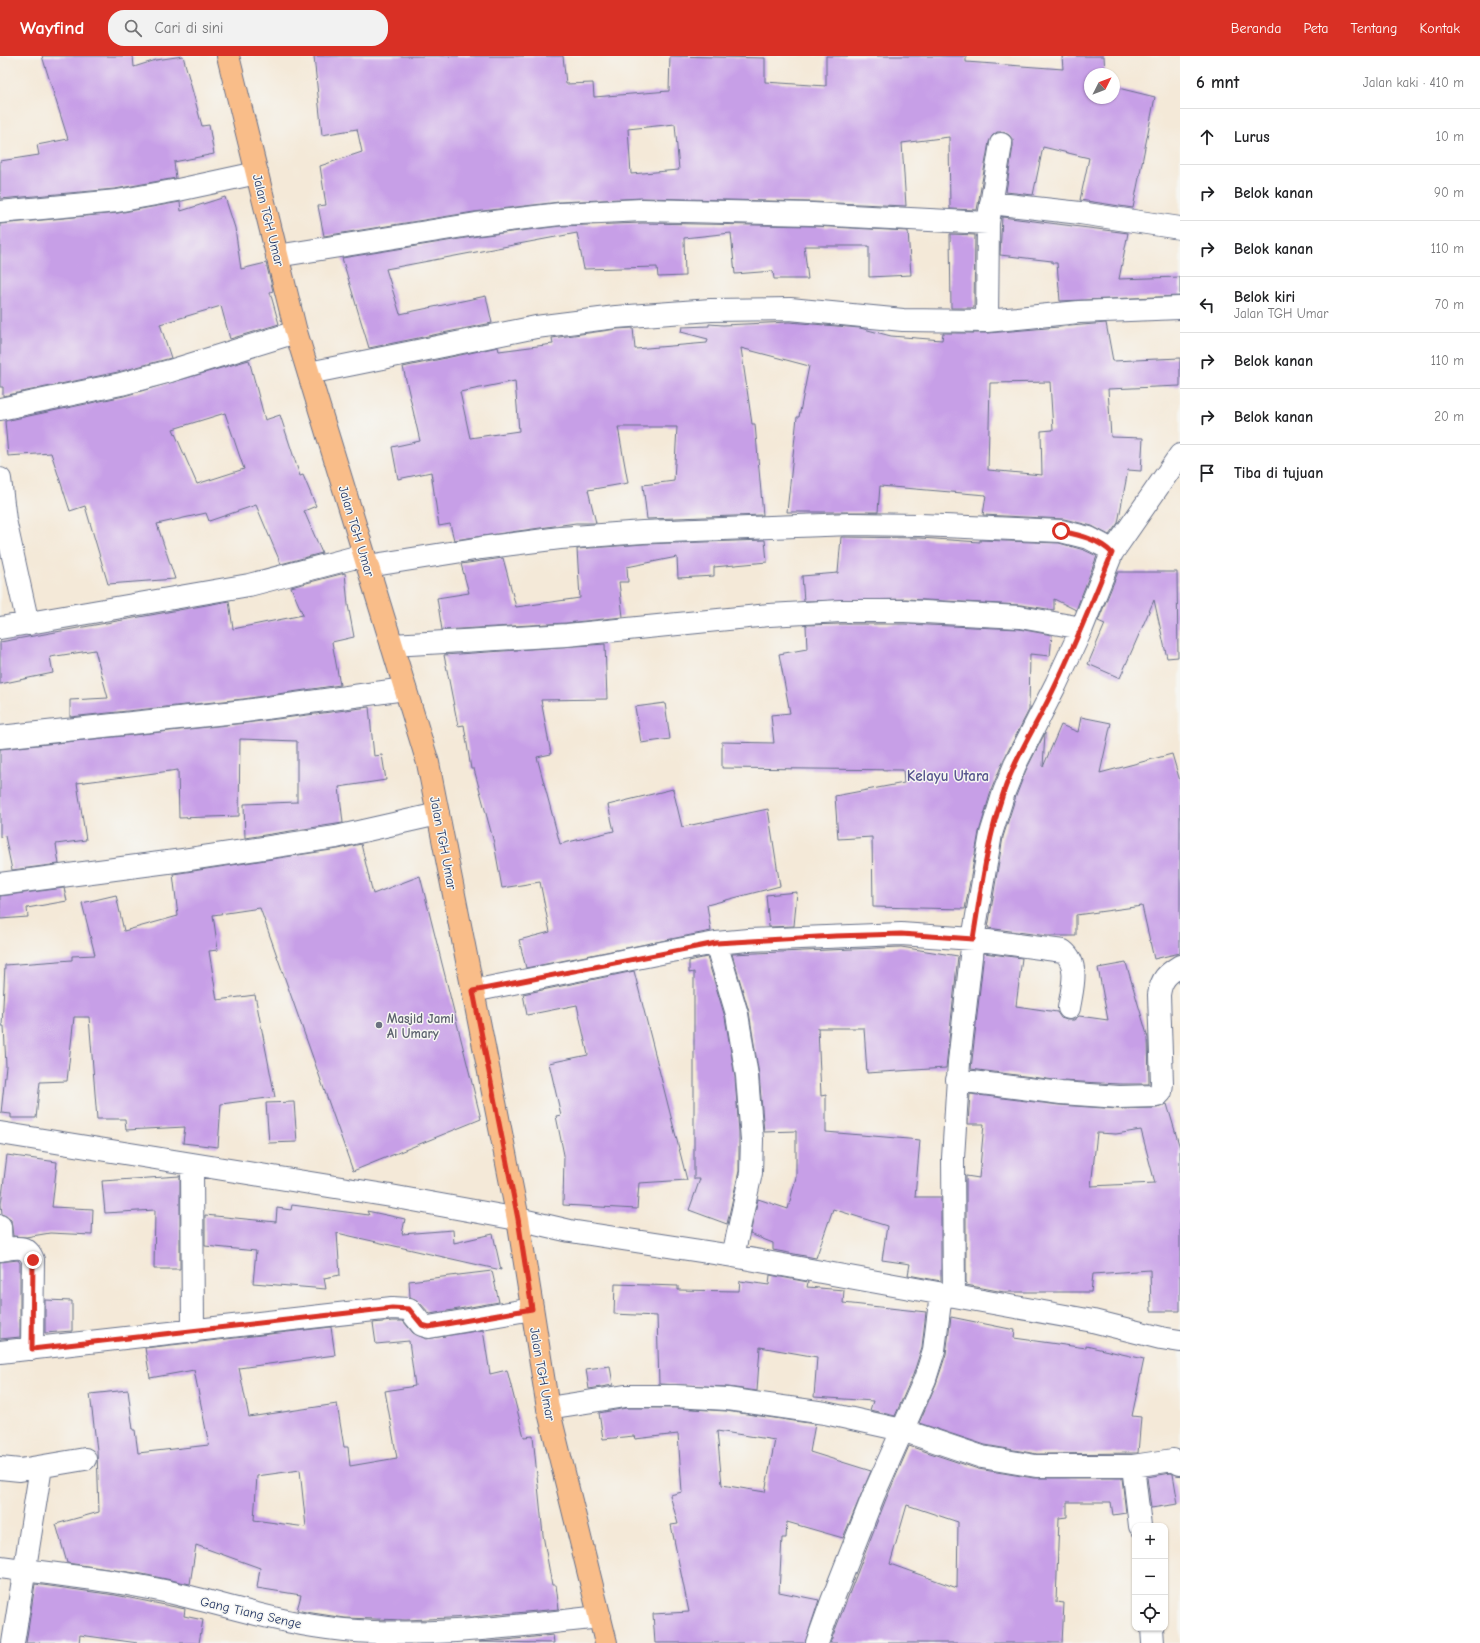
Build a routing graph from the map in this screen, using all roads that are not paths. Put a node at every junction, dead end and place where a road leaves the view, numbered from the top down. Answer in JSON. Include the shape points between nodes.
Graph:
{"nodes":[{"id":1,"x":228,"y":56,"type":"edge"},
{"id":2,"x":1001,"y":144,"type":"dead end"},
{"id":3,"x":257,"y":173,"type":"junction"},
{"id":4,"x":0,"y":212,"type":"edge"},
{"id":5,"x":989,"y":213,"type":"junction"},
{"id":6,"x":1180,"y":228,"type":"edge"},
{"id":7,"x":278,"y":256,"type":"junction"},
{"id":8,"x":1180,"y":308,"type":"edge"},
{"id":9,"x":987,"y":321,"type":"junction"},
{"id":10,"x":296,"y":332,"type":"junction"},
{"id":11,"x":309,"y":373,"type":"junction"},
{"id":12,"x":0,"y":409,"type":"edge"},
{"id":13,"x":1180,"y":455,"type":"edge"},
{"id":14,"x":0,"y":479,"type":"edge"},
{"id":15,"x":1112,"y":553,"type":"junction"},
{"id":16,"x":366,"y":560,"type":"junction"},
{"id":17,"x":28,"y":624,"type":"junction"},
{"id":18,"x":0,"y":628,"type":"edge"},
{"id":19,"x":1082,"y":628,"type":"junction"},
{"id":20,"x":392,"y":645,"type":"junction"},
{"id":21,"x":405,"y":689,"type":"junction"},
{"id":22,"x":0,"y":737,"type":"edge"},
{"id":23,"x":438,"y":814,"type":"junction"},
{"id":24,"x":0,"y":884,"type":"edge"},
{"id":25,"x":973,"y":939,"type":"junction"},
{"id":26,"x":716,"y":943,"type":"junction"},
{"id":27,"x":1180,"y":966,"type":"edge"},
{"id":28,"x":473,"y":991,"type":"junction"},
{"id":29,"x":1069,"y":1008,"type":"dead end"},
{"id":30,"x":957,"y":1080,"type":"junction"},
{"id":31,"x":0,"y":1133,"type":"edge"},
{"id":32,"x":192,"y":1164,"type":"junction"},
{"id":33,"x":518,"y":1219,"type":"junction"},
{"id":34,"x":0,"y":1226,"type":"edge"},
{"id":35,"x":0,"y":1250,"type":"edge"},
{"id":36,"x":734,"y":1256,"type":"junction"},
{"id":37,"x":948,"y":1295,"type":"junction"},
{"id":38,"x":532,"y":1309,"type":"junction"},
{"id":39,"x":193,"y":1332,"type":"junction"},
{"id":40,"x":1180,"y":1341,"type":"edge"},
{"id":41,"x":32,"y":1349,"type":"junction"},
{"id":42,"x":0,"y":1352,"type":"edge"},
{"id":43,"x":548,"y":1408,"type":"junction"},
{"id":44,"x":902,"y":1430,"type":"junction"},
{"id":45,"x":85,"y":1459,"type":"dead end"},
{"id":46,"x":1180,"y":1464,"type":"edge"},
{"id":47,"x":1133,"y":1466,"type":"junction"},
{"id":48,"x":41,"y":1467,"type":"junction"},
{"id":49,"x":0,"y":1468,"type":"edge"},
{"id":50,"x":1140,"y":1523,"type":"edge"},
{"id":51,"x":0,"y":1566,"type":"edge"},
{"id":52,"x":25,"y":1570,"type":"junction"},
{"id":53,"x":600,"y":1617,"type":"junction"},
{"id":54,"x":1152,"y":1631,"type":"edge"},
{"id":55,"x":13,"y":1643,"type":"edge"},
{"id":56,"x":606,"y":1643,"type":"edge"},
{"id":57,"x":817,"y":1643,"type":"edge"},
{"id":58,"x":1153,"y":1643,"type":"edge"}],
"edges":[{"from":1,"to":3,"type":"main road","name":"Jalan TGH Umar"},
{"from":2,"to":5,"type":"street"},
{"from":3,"to":4,"type":"street","via":[[117,201]]},
{"from":3,"to":7,"type":"main road","name":"Jalan TGH Umar"},
{"from":5,"to":6,"type":"street","via":[[1080,213]]},
{"from":5,"to":7,"type":"street","via":[[812,214],[642,210],[560,214],[484,223]]},
{"from":5,"to":9,"type":"street"},
{"from":7,"to":10,"type":"main road","name":"Jalan TGH Umar"},
{"from":8,"to":9,"type":"street","via":[[1079,312]]},
{"from":9,"to":11,"type":"street","via":[[903,320],[790,309],[711,310],[616,317],[536,327]]},
{"from":10,"to":11,"type":"main road","name":"Jalan TGH Umar"},
{"from":10,"to":12,"type":"street","via":[[121,384]]},
{"from":11,"to":16,"type":"main road","name":"Jalan TGH Umar"},
{"from":13,"to":15,"type":"street"},
{"from":14,"to":17,"type":"street","via":[[5,520]]},
{"from":15,"to":16,"type":"street","via":[[1089,538],[1061,531],[851,524],[650,531],[560,538]]},
{"from":15,"to":19,"type":"street"},
{"from":16,"to":17,"type":"street","via":[[249,585]]},
{"from":16,"to":20,"type":"main road","name":"Jalan TGH Umar"},
{"from":17,"to":18,"type":"street"},
{"from":19,"to":20,"type":"street","via":[[1020,617],[905,611],[841,611],[769,615],[567,636]]},
{"from":19,"to":25,"type":"street","via":[[1004,792],[991,834]]},
{"from":20,"to":21,"type":"main road","name":"Jalan TGH Umar"},
{"from":21,"to":22,"type":"street","via":[[245,711]]},
{"from":21,"to":23,"type":"main road","name":"Jalan TGH Umar","via":[[428,763]]},
{"from":23,"to":24,"type":"street","via":[[328,838]]},
{"from":23,"to":28,"type":"main road","name":"Jalan TGH Umar"},
{"from":25,"to":26,"type":"street","via":[[901,934]]},
{"from":25,"to":29,"type":"street","via":[[1056,950],[1068,955],[1072,961],[1074,974]]},
{"from":25,"to":30,"type":"street"},
{"from":26,"to":28,"type":"street"},
{"from":26,"to":36,"type":"street","via":[[737,1014],[747,1076],[752,1140],[751,1173]]},
{"from":27,"to":30,"type":"street","via":[[1165,975],[1158,995],[1162,1092],[1157,1096],[1120,1097],[1061,1093]]},
{"from":28,"to":33,"type":"main road","name":"Jalan TGH Umar"},
{"from":30,"to":37,"type":"street"},
{"from":31,"to":32,"type":"street"},
{"from":32,"to":33,"type":"street"},
{"from":32,"to":39,"type":"street"},
{"from":33,"to":36,"type":"street","via":[[570,1231]]},
{"from":33,"to":38,"type":"main road","name":"Jalan TGH Umar"},
{"from":34,"to":35,"type":"street"},
{"from":35,"to":41,"type":"street","via":[[23,1248],[31,1253]]},
{"from":36,"to":37,"type":"street"},
{"from":37,"to":40,"type":"street","via":[[1094,1321]]},
{"from":37,"to":44,"type":"street","via":[[925,1379]]},
{"from":38,"to":39,"type":"street","via":[[435,1327],[422,1325],[413,1312],[402,1308]]},
{"from":38,"to":43,"type":"main road","name":"Jalan TGH Umar"},
{"from":39,"to":41,"type":"street"},
{"from":41,"to":42,"type":"street"},
{"from":43,"to":44,"type":"street","via":[[625,1396],[720,1398],[825,1413]]},
{"from":43,"to":53,"type":"main road","name":"Jalan TGH Umar"},
{"from":44,"to":47,"type":"street","via":[[982,1457],[1036,1466]]},
{"from":44,"to":57,"type":"street","via":[[860,1529]]},
{"from":45,"to":48,"type":"street"},
{"from":46,"to":47,"type":"street","via":[[1173,1460]]},
{"from":47,"to":50,"type":"street"},
{"from":48,"to":49,"type":"street","via":[[20,1470]]},
{"from":48,"to":52,"type":"street"},
{"from":51,"to":52,"type":"street","name":"Gang Tiang Senge"},
{"from":52,"to":53,"type":"street","name":"Gang Tiang Senge","via":[[114,1581],[186,1596],[265,1618],[344,1630],[409,1633],[470,1630]]},
{"from":52,"to":55,"type":"street"},
{"from":53,"to":56,"type":"main road","name":"Jalan TGH Umar"},
{"from":54,"to":58,"type":"street"}]}
